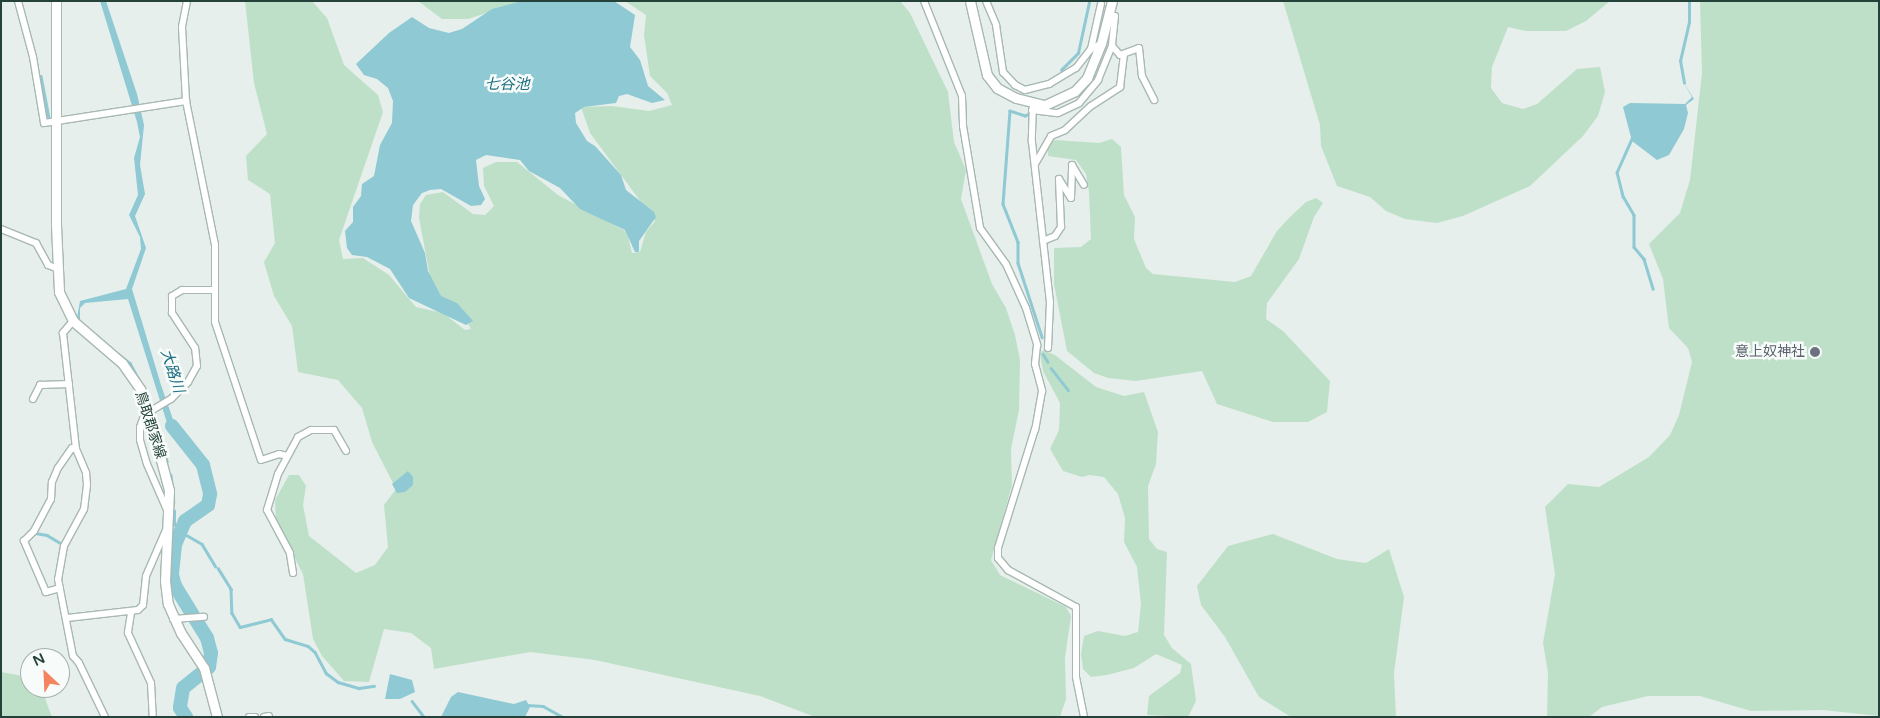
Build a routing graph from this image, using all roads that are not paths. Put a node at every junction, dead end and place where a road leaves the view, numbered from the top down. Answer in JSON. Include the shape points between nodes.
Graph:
{"nodes":[{"id":1,"x":18,"y":1,"type":"edge"},
{"id":2,"x":56,"y":1,"type":"edge"},
{"id":3,"x":187,"y":1,"type":"edge"},
{"id":4,"x":924,"y":1,"type":"edge"},
{"id":5,"x":970,"y":1,"type":"edge"},
{"id":6,"x":986,"y":1,"type":"edge"},
{"id":7,"x":1105,"y":3,"type":"edge"},
{"id":8,"x":1115,"y":16,"type":"dead end"},
{"id":9,"x":1101,"y":44,"type":"junction"},
{"id":10,"x":1112,"y":45,"type":"junction"},
{"id":11,"x":1091,"y":48,"type":"junction"},
{"id":12,"x":1124,"y":55,"type":"junction"},
{"id":13,"x":1154,"y":100,"type":"dead end"},
{"id":14,"x":186,"y":101,"type":"junction"},
{"id":15,"x":1032,"y":107,"type":"junction"},
{"id":16,"x":56,"y":122,"type":"junction"},
{"id":17,"x":1035,"y":164,"type":"junction"},
{"id":18,"x":1084,"y":185,"type":"dead end"},
{"id":19,"x":1,"y":229,"type":"edge"},
{"id":20,"x":1044,"y":241,"type":"junction"},
{"id":21,"x":56,"y":268,"type":"junction"},
{"id":22,"x":215,"y":290,"type":"junction"},
{"id":23,"x":72,"y":321,"type":"junction"},
{"id":24,"x":1048,"y":348,"type":"dead end"},
{"id":25,"x":68,"y":384,"type":"junction"},
{"id":26,"x":33,"y":399,"type":"dead end"},
{"id":27,"x":148,"y":410,"type":"junction"},
{"id":28,"x":76,"y":449,"type":"junction"},
{"id":29,"x":346,"y":451,"type":"dead end"},
{"id":30,"x":287,"y":456,"type":"junction"},
{"id":31,"x":169,"y":518,"type":"junction"},
{"id":32,"x":293,"y":573,"type":"dead end"},
{"id":33,"x":60,"y":588,"type":"junction"},
{"id":34,"x":131,"y":613,"type":"junction"},
{"id":35,"x":204,"y":617,"type":"dead end"},
{"id":36,"x":67,"y":618,"type":"junction"},
{"id":37,"x":173,"y":619,"type":"junction"},
{"id":38,"x":105,"y":717,"type":"edge"},
{"id":39,"x":153,"y":717,"type":"edge"},
{"id":40,"x":217,"y":717,"type":"edge"},
{"id":41,"x":249,"y":717,"type":"edge"},
{"id":42,"x":255,"y":717,"type":"edge"},
{"id":43,"x":1084,"y":717,"type":"edge"}],
"edges":[{"from":1,"to":16,"type":"street","via":[[33,57],[44,123]]},
{"from":2,"to":16,"type":"main road","name":"鳥取郡家線"},
{"from":3,"to":14,"type":"street","via":[[182,27]]},
{"from":4,"to":43,"type":"street","via":[[962,96],[963,126],[980,228],[1006,264],[1026,308],[1037,345],[1035,364],[1042,391],[1035,429],[998,548],[998,558],[1004,567],[1076,607],[1076,677]]},
{"from":5,"to":15,"type":"main road","via":[[987,75],[997,88]]},
{"from":6,"to":11,"type":"street","via":[[996,25],[1004,72],[1015,85],[1025,90],[1049,84],[1076,68]]},
{"from":7,"to":9,"type":"main road"},
{"from":7,"to":11,"type":"street"},
{"from":8,"to":10,"type":"street"},
{"from":9,"to":11,"type":"street"},
{"from":9,"to":15,"type":"main road","via":[[1087,78],[1075,91],[1045,105]]},
{"from":10,"to":12,"type":"street","via":[[1117,54]]},
{"from":10,"to":15,"type":"street","via":[[1098,80],[1080,103],[1058,112]]},
{"from":12,"to":13,"type":"street","via":[[1139,48],[1142,76]]},
{"from":12,"to":17,"type":"street","via":[[1120,87],[1052,136]]},
{"from":14,"to":16,"type":"street"},
{"from":14,"to":22,"type":"street","via":[[211,222]]},
{"from":15,"to":17,"type":"street"},
{"from":16,"to":21,"type":"main road","name":"鳥取郡家線"},
{"from":17,"to":20,"type":"street"},
{"from":18,"to":20,"type":"street","via":[[1072,165],[1071,198],[1058,179],[1061,227],[1055,236]]},
{"from":19,"to":21,"type":"street","via":[[36,243],[48,265]]},
{"from":20,"to":24,"type":"street","via":[[1050,302]]},
{"from":21,"to":23,"type":"main road","name":"鳥取郡家線","via":[[59,292]]},
{"from":22,"to":27,"type":"street","via":[[182,290],[172,296],[172,313],[195,348],[197,366],[188,382],[171,399]]},
{"from":22,"to":30,"type":"street","via":[[216,322],[259,457],[262,461],[279,454]]},
{"from":23,"to":25,"type":"street","via":[[63,333]]},
{"from":23,"to":27,"type":"main road","name":"鳥取郡家線","via":[[122,364],[140,389]]},
{"from":25,"to":26,"type":"street","via":[[40,386]]},
{"from":25,"to":28,"type":"street"},
{"from":27,"to":31,"type":"main road","name":"鳥取郡家線","via":[[169,490]]},
{"from":27,"to":31,"type":"street","via":[[140,427],[140,440]]},
{"from":28,"to":33,"type":"street","via":[[86,473],[86,497],[64,546],[57,572]]},
{"from":28,"to":33,"type":"street","via":[[72,448],[58,468],[52,482],[52,499],[24,541],[46,592]]},
{"from":29,"to":30,"type":"street","via":[[339,434],[322,428],[298,437]]},
{"from":30,"to":32,"type":"street","via":[[267,510],[290,553]]},
{"from":31,"to":34,"type":"street","via":[[146,576],[143,605]]},
{"from":31,"to":37,"type":"main road","name":"鳥取郡家線","via":[[166,587]]},
{"from":33,"to":36,"type":"street"},
{"from":34,"to":36,"type":"street","via":[[105,611]]},
{"from":34,"to":39,"type":"street","via":[[128,633],[151,683]]},
{"from":35,"to":37,"type":"street"},
{"from":36,"to":38,"type":"street","via":[[73,656]]},
{"from":37,"to":40,"type":"main road","name":"鳥取郡家線","via":[[205,672]]},
{"from":41,"to":42,"type":"street"}]}
